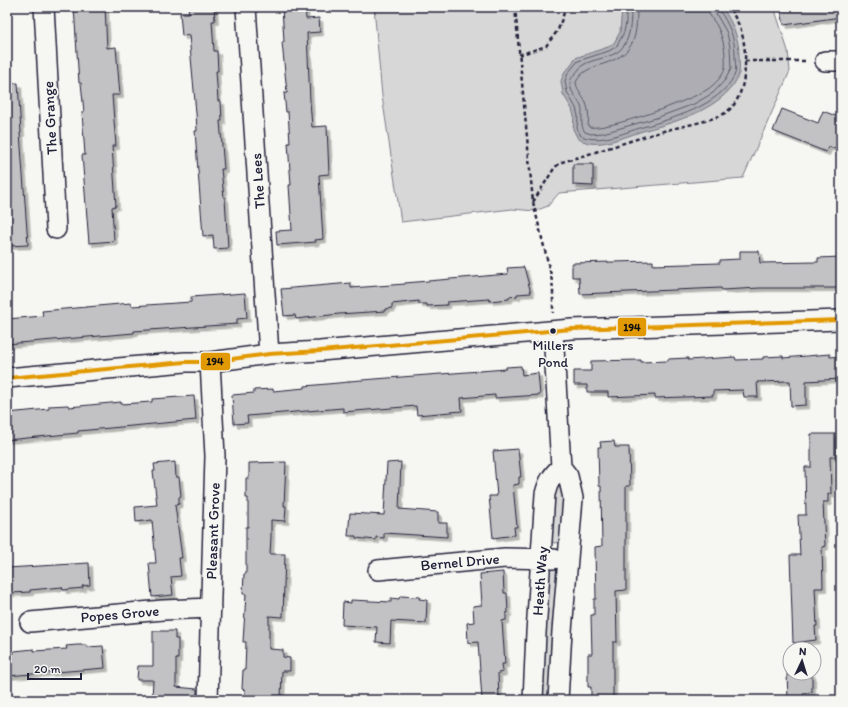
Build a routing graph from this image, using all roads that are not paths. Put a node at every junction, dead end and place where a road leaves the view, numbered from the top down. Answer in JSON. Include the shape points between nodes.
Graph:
{"nodes":[{"id":1,"x":44,"y":7,"type":"edge"},
{"id":2,"x":246,"y":7,"type":"edge"},
{"id":3,"x":56,"y":229,"type":"dead end"},
{"id":4,"x":841,"y":320,"type":"edge"},
{"id":5,"x":553,"y":331,"type":"junction"},
{"id":6,"x":269,"y":354,"type":"junction"},
{"id":7,"x":210,"y":362,"type":"junction"},
{"id":8,"x":7,"y":378,"type":"edge"},
{"id":9,"x":561,"y":467,"type":"junction"},
{"id":10,"x":542,"y":558,"type":"junction"},
{"id":11,"x":567,"y":560,"type":"junction"},
{"id":12,"x":378,"y":570,"type":"dead end"},
{"id":13,"x":211,"y":608,"type":"junction"},
{"id":14,"x":30,"y":622,"type":"dead end"},
{"id":15,"x":208,"y":700,"type":"edge"},
{"id":16,"x":533,"y":700,"type":"edge"},
{"id":17,"x":558,"y":700,"type":"edge"}],
"edges":[{"from":1,"to":3,"type":"street","name":"The Grange"},
{"from":2,"to":6,"type":"street","name":"The Lees"},
{"from":4,"to":5,"type":"street"},
{"from":5,"to":6,"type":"street"},
{"from":5,"to":9,"type":"street","name":"Heath Way"},
{"from":6,"to":7,"type":"street"},
{"from":7,"to":8,"type":"street"},
{"from":7,"to":13,"type":"street","name":"Pleasant Grove","via":[[215,456]]},
{"from":9,"to":10,"type":"street","name":"Heath Way","via":[[550,479],[545,494]]},
{"from":9,"to":11,"type":"street","name":"Heath Way","via":[[568,476],[573,498]]},
{"from":10,"to":11,"type":"street","name":"Bernel Drive"},
{"from":10,"to":12,"type":"street","name":"Bernel Drive","via":[[505,558]]},
{"from":10,"to":16,"type":"street","name":"Heath Way"},
{"from":11,"to":17,"type":"street","name":"Heath Way"},
{"from":13,"to":14,"type":"street","name":"Popes Grove"},
{"from":13,"to":15,"type":"street","name":"Pleasant Grove"}]}
